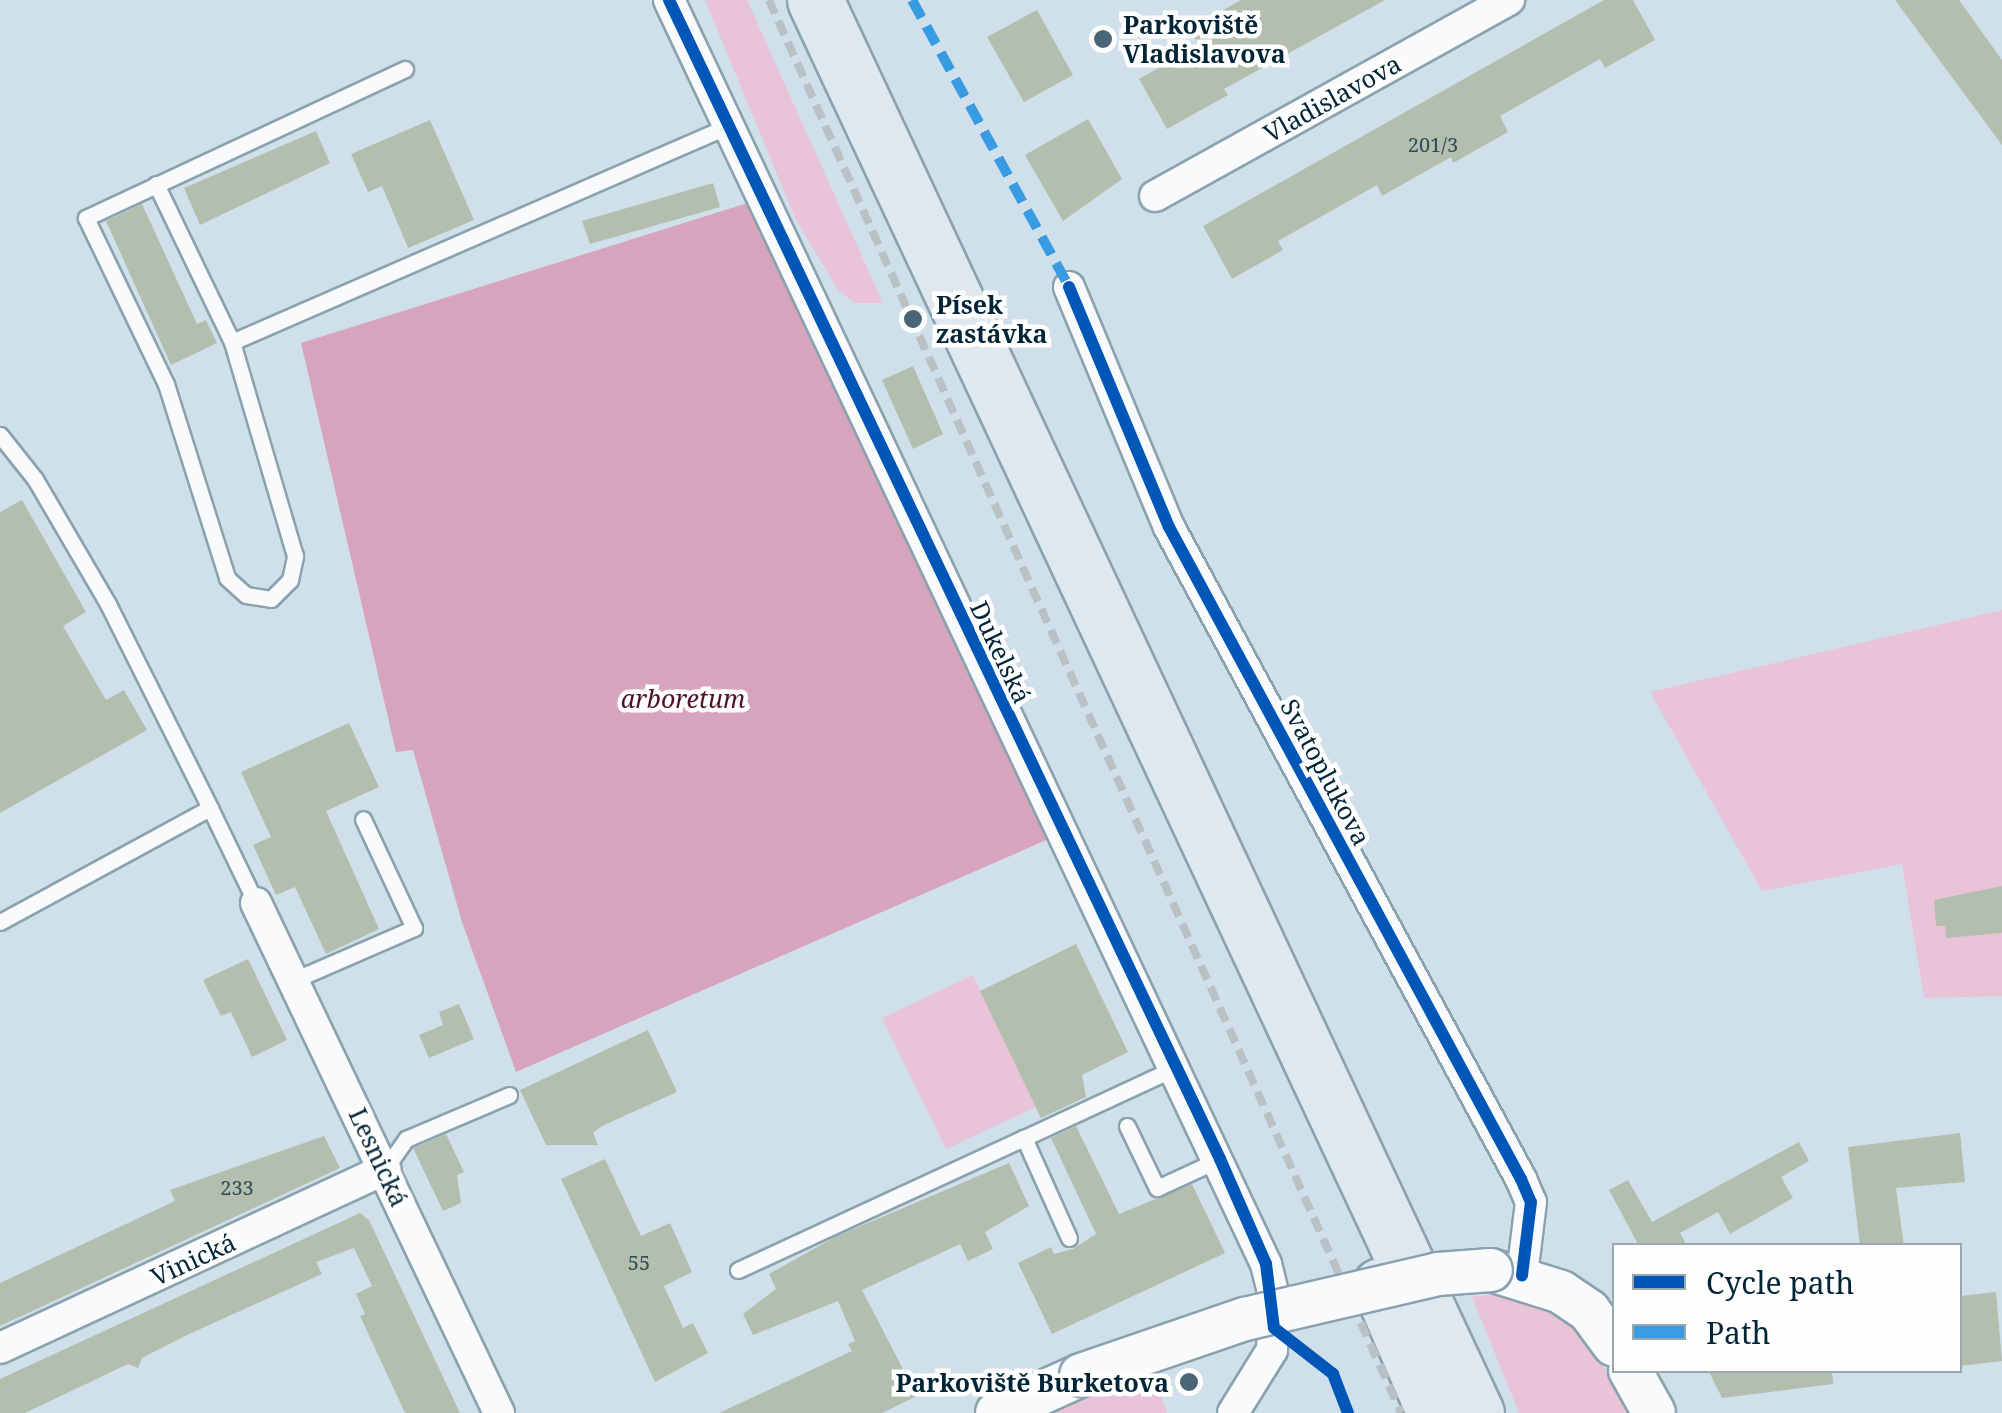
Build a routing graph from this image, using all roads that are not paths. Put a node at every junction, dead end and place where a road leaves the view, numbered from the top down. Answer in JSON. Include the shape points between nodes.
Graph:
{"nodes":[{"id":1,"x":669,"y":0,"type":"edge"},
{"id":2,"x":815,"y":0,"type":"edge"},
{"id":3,"x":850,"y":0,"type":"edge"},
{"id":4,"x":1509,"y":0,"type":"edge"},
{"id":5,"x":405,"y":68,"type":"dead end"},
{"id":6,"x":728,"y":126,"type":"junction"},
{"id":7,"x":156,"y":184,"type":"junction"},
{"id":8,"x":1155,"y":196,"type":"dead end"},
{"id":9,"x":1069,"y":287,"type":"dead end"},
{"id":10,"x":232,"y":342,"type":"junction"},
{"id":11,"x":0,"y":435,"type":"edge"},
{"id":12,"x":210,"y":808,"type":"junction"},
{"id":13,"x":364,"y":819,"type":"dead end"},
{"id":14,"x":256,"y":903,"type":"joint"},
{"id":15,"x":0,"y":921,"type":"edge"},
{"id":16,"x":294,"y":980,"type":"junction"},
{"id":17,"x":1175,"y":1068,"type":"junction"},
{"id":18,"x":509,"y":1095,"type":"dead end"},
{"id":19,"x":1127,"y":1126,"type":"dead end"},
{"id":20,"x":1024,"y":1138,"type":"junction"},
{"id":21,"x":1220,"y":1159,"type":"junction"},
{"id":22,"x":385,"y":1169,"type":"junction"},
{"id":23,"x":1070,"y":1238,"type":"dead end"},
{"id":24,"x":738,"y":1270,"type":"dead end"},
{"id":25,"x":1506,"y":1273,"type":"junction"},
{"id":26,"x":1380,"y":1286,"type":"junction"},
{"id":27,"x":1612,"y":1342,"type":"edge"},
{"id":28,"x":0,"y":1348,"type":"edge"},
{"id":29,"x":1632,"y":1373,"type":"edge"},
{"id":30,"x":499,"y":1413,"type":"edge"},
{"id":31,"x":996,"y":1413,"type":"edge"},
{"id":32,"x":1233,"y":1413,"type":"edge"},
{"id":33,"x":1435,"y":1413,"type":"edge"},
{"id":34,"x":1476,"y":1413,"type":"edge"},
{"id":35,"x":1501,"y":1413,"type":"edge"},
{"id":36,"x":1654,"y":1413,"type":"edge"}],
"edges":[{"from":1,"to":6,"type":"street","name":"Dukelská"},
{"from":2,"to":34,"type":"highway"},
{"from":3,"to":35,"type":"highway"},
{"from":4,"to":8,"type":"street","name":"Vladislavova"},
{"from":5,"to":7,"type":"lane"},
{"from":6,"to":10,"type":"lane"},
{"from":6,"to":17,"type":"street","name":"Dukelská"},
{"from":7,"to":10,"type":"lane"},
{"from":7,"to":10,"type":"lane","via":[[86,218],[166,384],[227,578],[246,595],[270,600],[290,580],[295,556]]},
{"from":9,"to":25,"type":"street","name":"Svatoplukova","via":[[1169,527],[1522,1180],[1530,1202]]},
{"from":11,"to":12,"type":"lane","via":[[35,479],[108,604]]},
{"from":12,"to":14,"type":"lane"},
{"from":12,"to":15,"type":"lane"},
{"from":13,"to":16,"type":"lane","via":[[414,928]]},
{"from":14,"to":16,"type":"street","name":"Lesnická"},
{"from":16,"to":22,"type":"street","name":"Lesnická"},
{"from":17,"to":20,"type":"lane"},
{"from":17,"to":21,"type":"street","name":"Dukelská"},
{"from":18,"to":22,"type":"lane","via":[[406,1139]]},
{"from":19,"to":21,"type":"lane","via":[[1156,1188]]},
{"from":20,"to":23,"type":"lane"},
{"from":20,"to":24,"type":"lane"},
{"from":21,"to":32,"type":"street","name":"Dukelská","via":[[1274,1296],[1272,1350]]},
{"from":22,"to":28,"type":"street","name":"Vinická"},
{"from":22,"to":30,"type":"street","name":"Lesnická"},
{"from":25,"to":26,"type":"main road","bridge":true},
{"from":25,"to":27,"type":"main road","via":[[1589,1312]]},
{"from":26,"to":31,"type":"main road","bridge":true,"via":[[1244,1319],[1082,1375]]},
{"from":26,"to":33,"type":"highway"},
{"from":29,"to":36,"type":"main road"}]}
